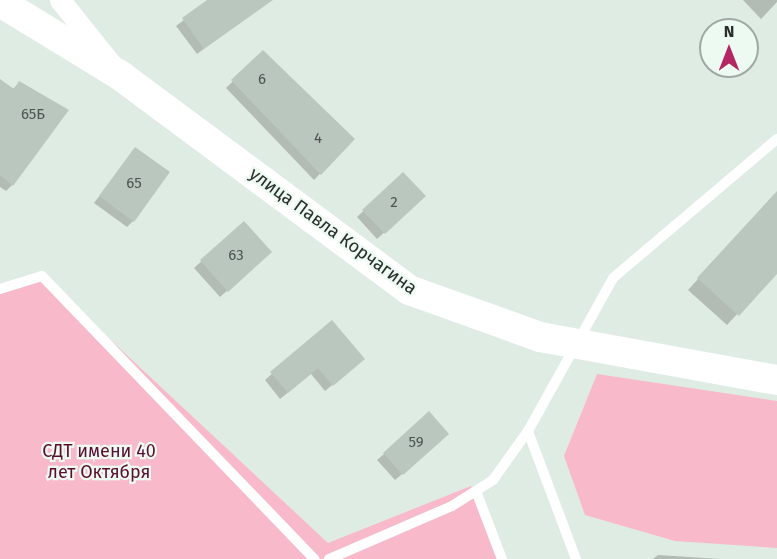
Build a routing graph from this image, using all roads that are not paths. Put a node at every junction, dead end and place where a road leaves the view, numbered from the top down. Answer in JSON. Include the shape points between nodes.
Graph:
{"nodes":[{"id":1,"x":60,"y":0,"type":"edge"},
{"id":2,"x":0,"y":2,"type":"edge"},
{"id":3,"x":121,"y":76,"type":"junction"},
{"id":4,"x":777,"y":139,"type":"edge"},
{"id":5,"x":0,"y":289,"type":"edge"},
{"id":6,"x":577,"y":344,"type":"junction"},
{"id":7,"x":777,"y":380,"type":"edge"},
{"id":8,"x":528,"y":431,"type":"junction"},
{"id":9,"x":476,"y":490,"type":"junction"},
{"id":10,"x":314,"y":559,"type":"edge"},
{"id":11,"x":329,"y":559,"type":"edge"},
{"id":12,"x":502,"y":559,"type":"edge"},
{"id":13,"x":576,"y":559,"type":"edge"}],
"edges":[{"from":1,"to":3,"type":"street"},
{"from":2,"to":3,"type":"main road","name":"улица Павла Корчагина"},
{"from":3,"to":6,"type":"main road","name":"улица Павла Корчагина","via":[[409,290],[540,337]]},
{"from":4,"to":6,"type":"lane","via":[[613,278]]},
{"from":5,"to":10,"type":"lane","via":[[42,276]]},
{"from":6,"to":7,"type":"main road","name":"улица Павла Корчагина"},
{"from":6,"to":8,"type":"lane"},
{"from":8,"to":9,"type":"lane","via":[[493,480]]},
{"from":8,"to":13,"type":"lane"},
{"from":9,"to":11,"type":"lane"},
{"from":9,"to":12,"type":"lane"}]}
